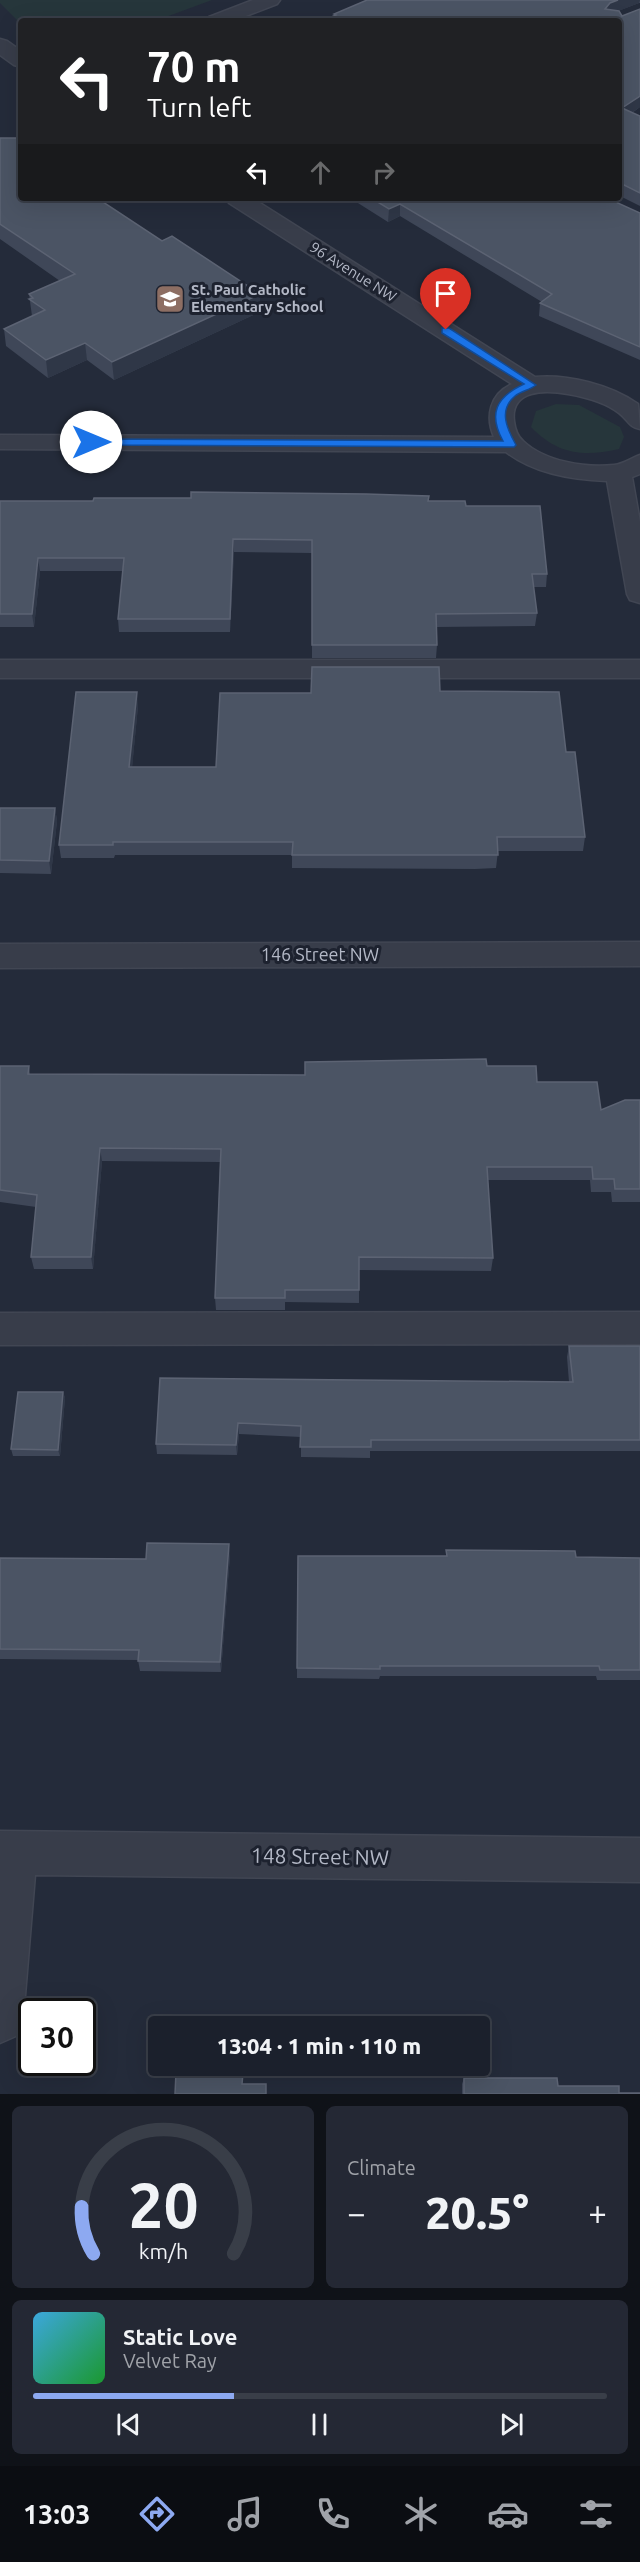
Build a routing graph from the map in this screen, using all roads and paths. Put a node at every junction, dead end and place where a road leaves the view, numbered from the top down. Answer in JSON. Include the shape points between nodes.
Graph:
{"nodes":[{"id":1,"x":270,"y":0,"type":"edge"},
{"id":2,"x":224,"y":18,"type":"edge"},
{"id":3,"x":0,"y":45,"type":"edge"},
{"id":4,"x":18,"y":59,"type":"edge"},
{"id":5,"x":242,"y":201,"type":"edge"},
{"id":6,"x":531,"y":385,"type":"junction"},
{"id":7,"x":640,"y":422,"type":"edge"},
{"id":8,"x":0,"y":442,"type":"edge"},
{"id":9,"x":510,"y":445,"type":"junction"},
{"id":10,"x":629,"y":468,"type":"edge"},
{"id":11,"x":640,"y":594,"type":"edge"},
{"id":12,"x":0,"y":669,"type":"edge"},
{"id":13,"x":640,"y":669,"type":"edge"},
{"id":14,"x":640,"y":954,"type":"edge"},
{"id":15,"x":0,"y":956,"type":"edge"},
{"id":16,"x":640,"y":1328,"type":"edge"},
{"id":17,"x":0,"y":1329,"type":"edge"},
{"id":18,"x":7,"y":1853,"type":"edge"},
{"id":19,"x":640,"y":1860,"type":"edge"},
{"id":20,"x":0,"y":2020,"type":"edge"}],
"edges":[{"from":1,"to":2,"type":"street"},
{"from":3,"to":4,"type":"street"},
{"from":5,"to":6,"type":"street","name":"96 Avenue NW"},
{"from":6,"to":7,"type":"street","via":[[594,392],[627,407]]},
{"from":6,"to":9,"type":"street","via":[[512,393],[501,407],[500,427]]},
{"from":8,"to":9,"type":"street"},
{"from":9,"to":10,"type":"street","via":[[553,466],[584,472]]},
{"from":10,"to":11,"type":"street"},
{"from":12,"to":13,"type":"street"},
{"from":14,"to":15,"type":"street","name":"146 Street NW"},
{"from":16,"to":17,"type":"street"},
{"from":18,"to":19,"type":"street","name":"148 Street NW"},
{"from":18,"to":20,"type":"street"}]}
